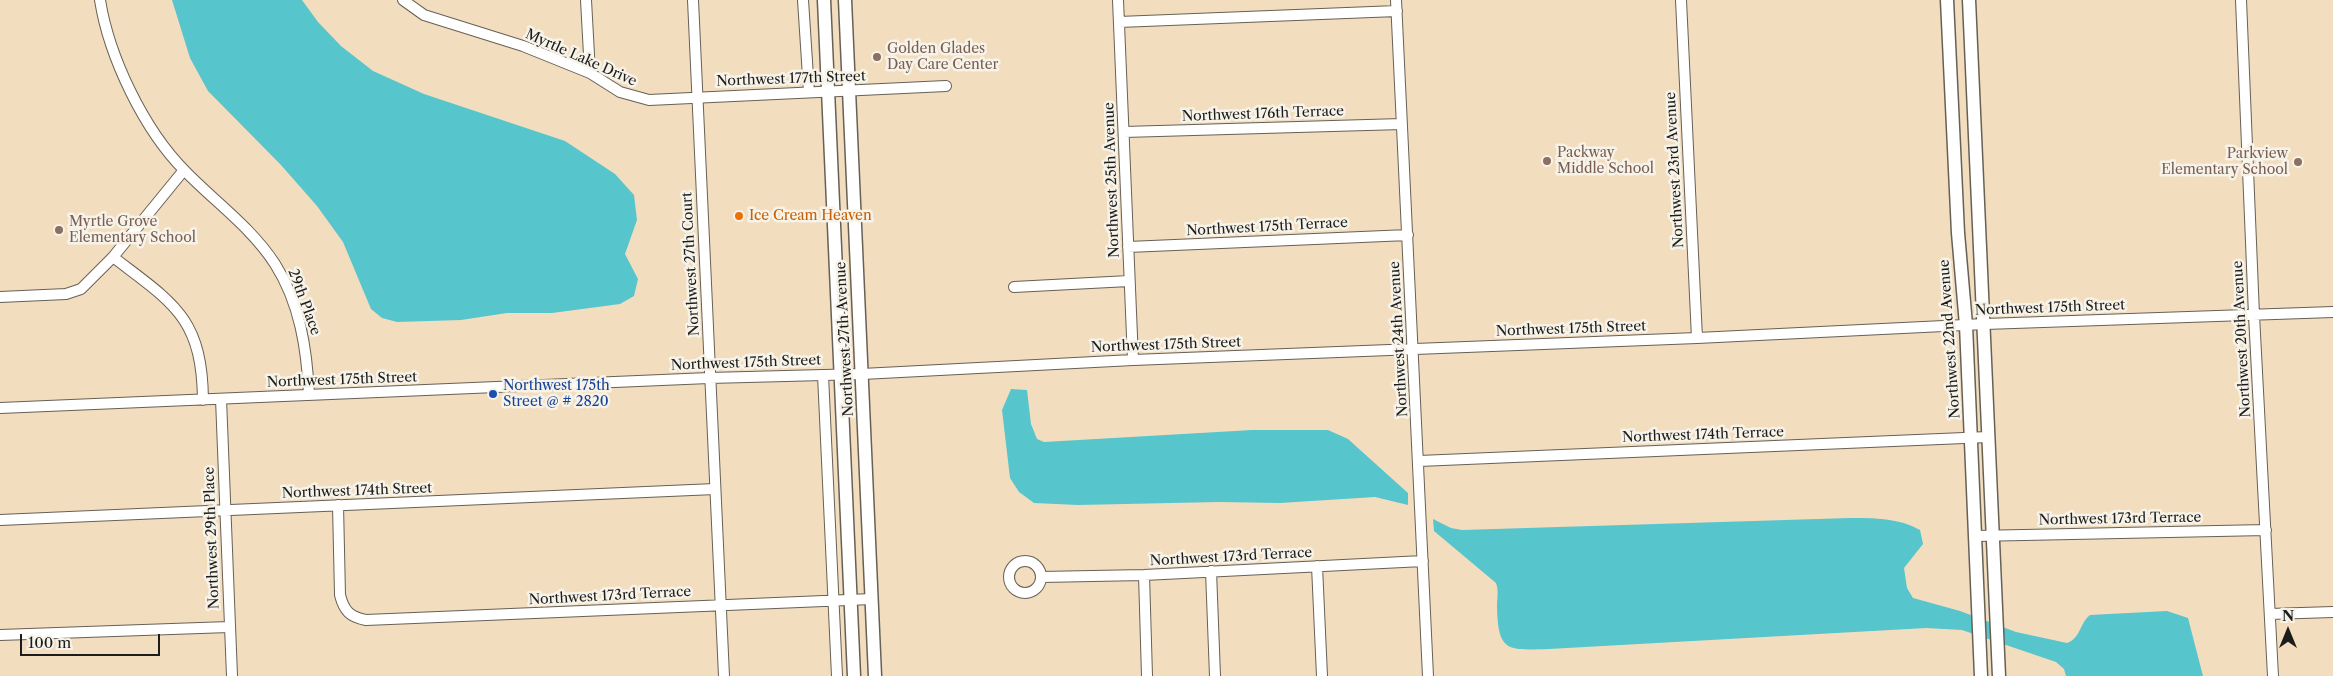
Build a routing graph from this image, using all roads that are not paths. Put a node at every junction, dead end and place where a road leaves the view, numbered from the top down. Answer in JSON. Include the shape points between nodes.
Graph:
{"nodes":[{"id":1,"x":100,"y":0,"type":"edge"},
{"id":2,"x":403,"y":0,"type":"edge"},
{"id":3,"x":586,"y":0,"type":"edge"},
{"id":4,"x":693,"y":0,"type":"edge"},
{"id":5,"x":803,"y":0,"type":"edge"},
{"id":6,"x":824,"y":0,"type":"edge"},
{"id":7,"x":845,"y":0,"type":"edge"},
{"id":8,"x":1118,"y":0,"type":"edge"},
{"id":9,"x":1396,"y":0,"type":"edge"},
{"id":10,"x":1681,"y":0,"type":"edge"},
{"id":11,"x":1947,"y":0,"type":"edge"},
{"id":12,"x":1970,"y":0,"type":"edge"},
{"id":13,"x":2241,"y":0,"type":"edge"},
{"id":14,"x":1397,"y":11,"type":"junction"},
{"id":15,"x":1119,"y":22,"type":"junction"},
{"id":16,"x":590,"y":73,"type":"junction"},
{"id":17,"x":946,"y":86,"type":"dead end"},
{"id":18,"x":828,"y":91,"type":"junction"},
{"id":19,"x":849,"y":91,"type":"junction"},
{"id":20,"x":809,"y":92,"type":"junction"},
{"id":21,"x":697,"y":97,"type":"junction"},
{"id":22,"x":1402,"y":124,"type":"junction"},
{"id":23,"x":1124,"y":132,"type":"junction"},
{"id":24,"x":184,"y":170,"type":"junction"},
{"id":25,"x":1408,"y":235,"type":"junction"},
{"id":26,"x":1128,"y":247,"type":"junction"},
{"id":27,"x":112,"y":257,"type":"junction"},
{"id":28,"x":1130,"y":281,"type":"junction"},
{"id":29,"x":1014,"y":286,"type":"dead end"},
{"id":30,"x":0,"y":297,"type":"edge"},
{"id":31,"x":2333,"y":312,"type":"edge"},
{"id":32,"x":2254,"y":315,"type":"junction"},
{"id":33,"x":1985,"y":324,"type":"junction"},
{"id":34,"x":1966,"y":325,"type":"junction"},
{"id":35,"x":1697,"y":338,"type":"junction"},
{"id":36,"x":1413,"y":349,"type":"junction"},
{"id":37,"x":1133,"y":360,"type":"junction"},
{"id":38,"x":840,"y":374,"type":"junction"},
{"id":39,"x":862,"y":374,"type":"junction"},
{"id":40,"x":823,"y":375,"type":"junction"},
{"id":41,"x":709,"y":378,"type":"junction"},
{"id":42,"x":309,"y":395,"type":"junction"},
{"id":43,"x":222,"y":399,"type":"junction"},
{"id":44,"x":203,"y":400,"type":"junction"},
{"id":45,"x":0,"y":408,"type":"edge"},
{"id":46,"x":1988,"y":437,"type":"junction"},
{"id":47,"x":1971,"y":438,"type":"junction"},
{"id":48,"x":1419,"y":461,"type":"junction"},
{"id":49,"x":715,"y":489,"type":"junction"},
{"id":50,"x":338,"y":506,"type":"junction"},
{"id":51,"x":226,"y":510,"type":"junction"},
{"id":52,"x":0,"y":520,"type":"edge"},
{"id":53,"x":2266,"y":530,"type":"junction"},
{"id":54,"x":1975,"y":536,"type":"junction"},
{"id":55,"x":1994,"y":536,"type":"junction"},
{"id":56,"x":1423,"y":561,"type":"junction"},
{"id":57,"x":1317,"y":566,"type":"junction"},
{"id":58,"x":1210,"y":571,"type":"junction"},
{"id":59,"x":1144,"y":575,"type":"junction"},
{"id":60,"x":1041,"y":577,"type":"dead end"},
{"id":61,"x":872,"y":599,"type":"junction"},
{"id":62,"x":833,"y":600,"type":"junction"},
{"id":63,"x":850,"y":600,"type":"junction"},
{"id":64,"x":720,"y":604,"type":"junction"},
{"id":65,"x":2333,"y":612,"type":"edge"},
{"id":66,"x":2270,"y":614,"type":"junction"},
{"id":67,"x":229,"y":627,"type":"junction"},
{"id":68,"x":0,"y":635,"type":"edge"},
{"id":69,"x":232,"y":676,"type":"edge"},
{"id":70,"x":724,"y":676,"type":"edge"},
{"id":71,"x":836,"y":676,"type":"edge"},
{"id":72,"x":854,"y":676,"type":"edge"},
{"id":73,"x":875,"y":676,"type":"edge"},
{"id":74,"x":1147,"y":676,"type":"edge"},
{"id":75,"x":1215,"y":676,"type":"edge"},
{"id":76,"x":1322,"y":676,"type":"edge"},
{"id":77,"x":1428,"y":676,"type":"edge"},
{"id":78,"x":1981,"y":676,"type":"edge"},
{"id":79,"x":1999,"y":676,"type":"edge"},
{"id":80,"x":2273,"y":676,"type":"edge"}],
"edges":[{"from":1,"to":24,"type":"street","name":"29th Place","via":[[104,28],[128,86],[151,127]]},
{"from":2,"to":16,"type":"street","name":"Myrtle Lake Drive","via":[[424,15],[523,46]]},
{"from":3,"to":16,"type":"street"},
{"from":4,"to":21,"type":"street","name":"Northwest 27th Court"},
{"from":5,"to":20,"type":"street"},
{"from":6,"to":18,"type":"main road","name":"Northwest 27th Avenue"},
{"from":7,"to":19,"type":"main road","name":"Northwest 27th Avenue"},
{"from":8,"to":15,"type":"street","name":"Northwest 25th Avenue"},
{"from":9,"to":14,"type":"street","name":"Northwest 24th Avenue"},
{"from":10,"to":35,"type":"street","name":"Northwest 23rd Avenue"},
{"from":11,"to":34,"type":"main road","name":"Northwest 22nd Avenue","via":[[1958,233]]},
{"from":12,"to":33,"type":"main road"},
{"from":13,"to":32,"type":"street","name":"Northwest 20th Avenue"},
{"from":14,"to":15,"type":"street"},
{"from":14,"to":22,"type":"street","name":"Northwest 24th Avenue"},
{"from":15,"to":23,"type":"street","name":"Northwest 25th Avenue"},
{"from":16,"to":21,"type":"street","name":"Myrtle Lake Drive","via":[[634,97],[648,100]]},
{"from":17,"to":19,"type":"street","name":"Northwest 177th Street"},
{"from":18,"to":19,"type":"street","name":"Northwest 177th Street"},
{"from":18,"to":20,"type":"street","name":"Northwest 177th Street"},
{"from":18,"to":38,"type":"main road","name":"Northwest 27th Avenue"},
{"from":19,"to":39,"type":"main road","name":"Northwest 27th Avenue"},
{"from":20,"to":21,"type":"street","name":"Northwest 177th Street"},
{"from":21,"to":41,"type":"street","name":"Northwest 27th Court"},
{"from":22,"to":23,"type":"street","name":"Northwest 176th Terrace"},
{"from":22,"to":25,"type":"street","name":"Northwest 24th Avenue"},
{"from":23,"to":26,"type":"street","name":"Northwest 25th Avenue"},
{"from":24,"to":27,"type":"street"},
{"from":24,"to":42,"type":"street","name":"29th Place","via":[[251,232],[276,265],[302,328],[308,358]]},
{"from":25,"to":26,"type":"street","name":"Northwest 175th Terrace"},
{"from":25,"to":36,"type":"street","name":"Northwest 24th Avenue"},
{"from":26,"to":28,"type":"street","name":"Northwest 25th Avenue"},
{"from":27,"to":30,"type":"street","via":[[81,289],[66,294]]},
{"from":27,"to":44,"type":"street","via":[[157,291],[187,322],[198,350]]},
{"from":28,"to":29,"type":"street"},
{"from":28,"to":37,"type":"street","name":"Northwest 25th Avenue"},
{"from":31,"to":32,"type":"street","name":"Northwest 175th Street"},
{"from":32,"to":33,"type":"street","name":"Northwest 175th Street"},
{"from":32,"to":53,"type":"street","name":"Northwest 20th Avenue"},
{"from":33,"to":34,"type":"street","name":"Northwest 175th Street"},
{"from":33,"to":46,"type":"main road"},
{"from":34,"to":35,"type":"street","name":"Northwest 175th Street"},
{"from":34,"to":47,"type":"main road","name":"Northwest 22nd Avenue"},
{"from":35,"to":36,"type":"street","name":"Northwest 175th Street"},
{"from":36,"to":37,"type":"street","name":"Northwest 175th Street"},
{"from":36,"to":48,"type":"street","name":"Northwest 24th Avenue"},
{"from":37,"to":39,"type":"street","name":"Northwest 175th Street"},
{"from":38,"to":39,"type":"street","name":"Northwest 175th Street"},
{"from":38,"to":40,"type":"street","name":"Northwest 175th Street"},
{"from":38,"to":63,"type":"main road","name":"Northwest 27th Avenue"},
{"from":39,"to":61,"type":"main road","name":"Northwest 27th Avenue"},
{"from":40,"to":41,"type":"street","name":"Northwest 175th Street"},
{"from":40,"to":62,"type":"street"},
{"from":41,"to":42,"type":"street","name":"Northwest 175th Street"},
{"from":41,"to":49,"type":"street","name":"Northwest 27th Court"},
{"from":42,"to":43,"type":"street","name":"Northwest 175th Street"},
{"from":43,"to":44,"type":"street","name":"Northwest 175th Street"},
{"from":43,"to":51,"type":"street","name":"Northwest 29th Place"},
{"from":44,"to":45,"type":"street","name":"Northwest 175th Street"},
{"from":46,"to":47,"type":"street","name":"Northwest 174th Terrace"},
{"from":46,"to":55,"type":"main road"},
{"from":47,"to":48,"type":"street","name":"Northwest 174th Terrace"},
{"from":47,"to":54,"type":"main road","name":"Northwest 22nd Avenue"},
{"from":48,"to":56,"type":"street","name":"Northwest 24th Avenue"},
{"from":49,"to":50,"type":"street","name":"Northwest 174th Street"},
{"from":49,"to":64,"type":"street","name":"Northwest 27th Court"},
{"from":50,"to":51,"type":"street","name":"Northwest 174th Street"},
{"from":50,"to":64,"type":"street","name":"Northwest 173rd Terrace","via":[[340,595],[350,616],[366,620]]},
{"from":51,"to":52,"type":"street","name":"Northwest 174th Street"},
{"from":51,"to":67,"type":"street","name":"Northwest 29th Place"},
{"from":53,"to":55,"type":"street","name":"Northwest 173rd Terrace"},
{"from":53,"to":66,"type":"street","name":"Northwest 20th Avenue"},
{"from":54,"to":55,"type":"street","name":"Northwest 173rd Terrace"},
{"from":54,"to":78,"type":"main road","name":"Northwest 22nd Avenue"},
{"from":55,"to":79,"type":"main road"},
{"from":56,"to":57,"type":"street","name":"Northwest 173rd Terrace"},
{"from":56,"to":77,"type":"street","name":"Northwest 24th Avenue"},
{"from":57,"to":58,"type":"street","name":"Northwest 173rd Terrace"},
{"from":57,"to":76,"type":"street"},
{"from":58,"to":59,"type":"street","name":"Northwest 173rd Terrace"},
{"from":58,"to":75,"type":"street"},
{"from":59,"to":60,"type":"street","name":"Northwest 173rd Terrace"},
{"from":59,"to":74,"type":"street"},
{"from":61,"to":63,"type":"street","name":"Northwest 173rd Terrace"},
{"from":61,"to":73,"type":"main road","name":"Northwest 27th Avenue"},
{"from":62,"to":63,"type":"street","name":"Northwest 173rd Terrace"},
{"from":62,"to":64,"type":"street","name":"Northwest 173rd Terrace"},
{"from":62,"to":71,"type":"street"},
{"from":63,"to":72,"type":"main road","name":"Northwest 27th Avenue"},
{"from":64,"to":70,"type":"street","name":"Northwest 27th Court"},
{"from":65,"to":66,"type":"street"},
{"from":66,"to":80,"type":"street","name":"Northwest 20th Avenue"},
{"from":67,"to":68,"type":"street"},
{"from":67,"to":69,"type":"street","name":"Northwest 29th Place"}]}
